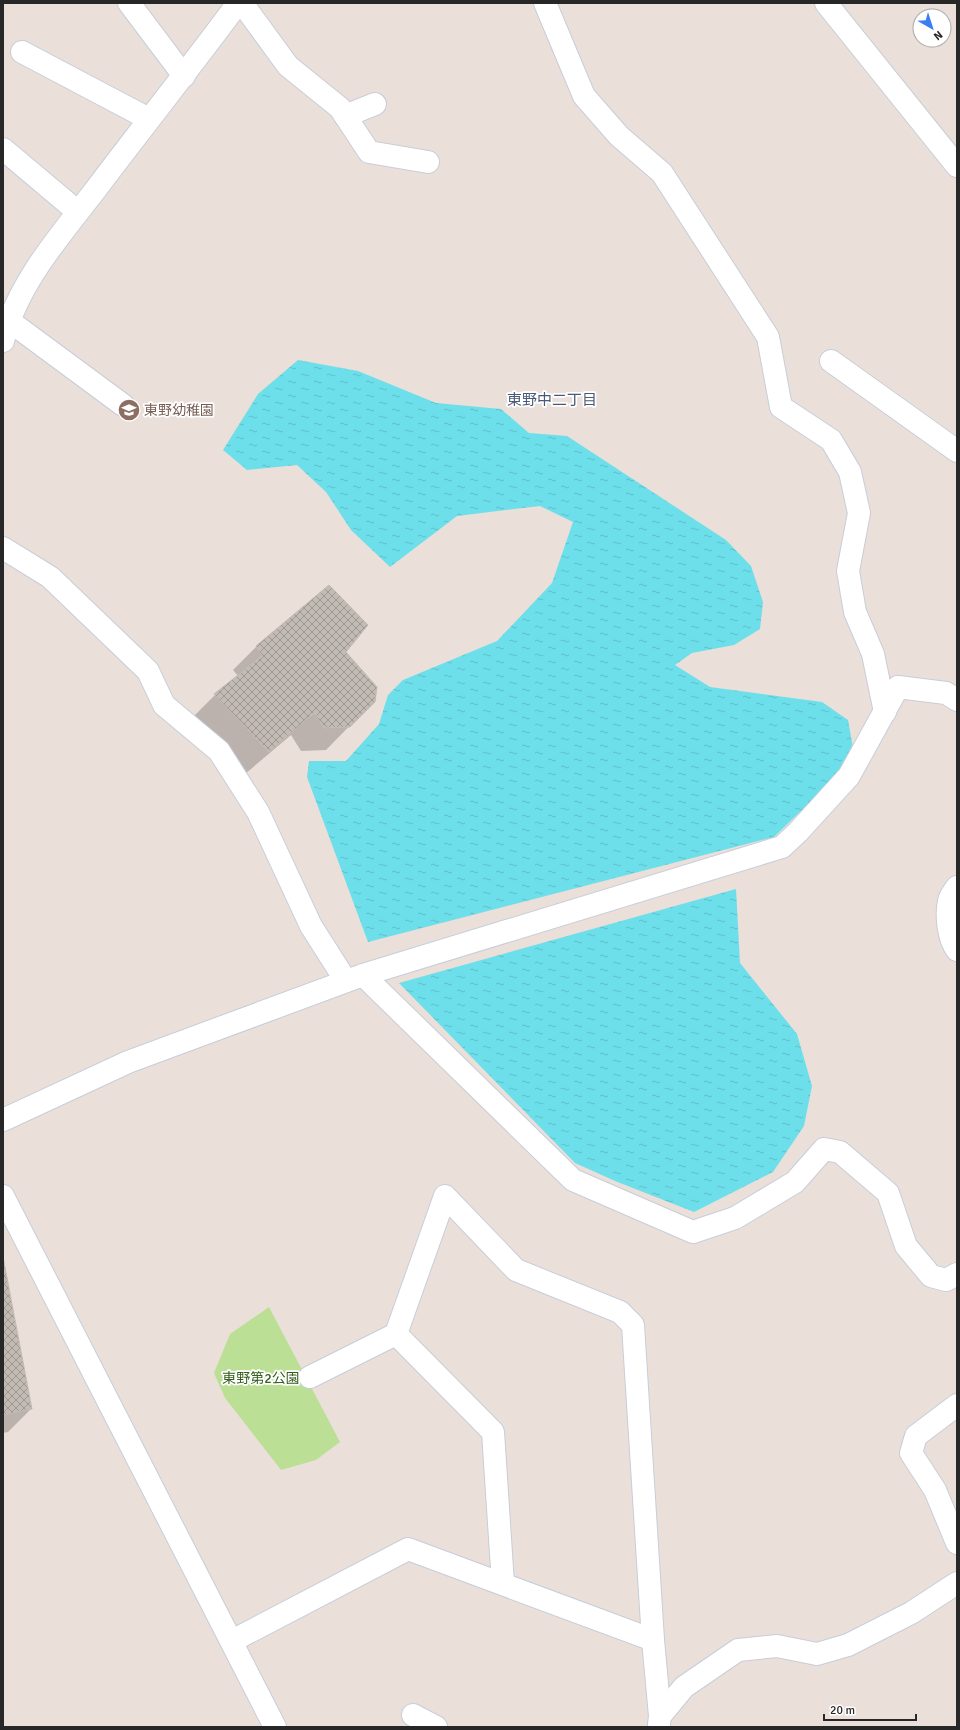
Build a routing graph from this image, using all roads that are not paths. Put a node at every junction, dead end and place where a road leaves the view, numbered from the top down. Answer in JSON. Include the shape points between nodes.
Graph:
{"nodes":[{"id":1,"x":129,"y":3,"type":"edge"},
{"id":2,"x":238,"y":3,"type":"edge"},
{"id":3,"x":242,"y":3,"type":"edge"},
{"id":4,"x":545,"y":3,"type":"edge"},
{"id":5,"x":826,"y":3,"type":"edge"},
{"id":6,"x":22,"y":52,"type":"dead end"},
{"id":7,"x":184,"y":76,"type":"junction"},
{"id":8,"x":375,"y":104,"type":"dead end"},
{"id":9,"x":345,"y":116,"type":"junction"},
{"id":10,"x":149,"y":119,"type":"junction"},
{"id":11,"x":3,"y":149,"type":"edge"},
{"id":12,"x":428,"y":162,"type":"dead end"},
{"id":13,"x":956,"y":162,"type":"edge"},
{"id":14,"x":78,"y":212,"type":"junction"},
{"id":15,"x":8,"y":320,"type":"junction"},
{"id":16,"x":3,"y":341,"type":"edge"},
{"id":17,"x":831,"y":361,"type":"dead end"},
{"id":18,"x":123,"y":406,"type":"dead end"},
{"id":19,"x":957,"y":451,"type":"edge"},
{"id":20,"x":3,"y":548,"type":"edge"},
{"id":21,"x":957,"y":700,"type":"edge"},
{"id":22,"x":885,"y":712,"type":"junction"},
{"id":23,"x":957,"y":887,"type":"edge"},
{"id":24,"x":957,"y":950,"type":"edge"},
{"id":25,"x":355,"y":978,"type":"junction"},
{"id":26,"x":3,"y":1120,"type":"edge"},
{"id":27,"x":3,"y":1196,"type":"edge"},
{"id":28,"x":957,"y":1274,"type":"edge"},
{"id":29,"x":396,"y":1334,"type":"junction"},
{"id":30,"x":310,"y":1377,"type":"dead end"},
{"id":31,"x":957,"y":1405,"type":"edge"},
{"id":32,"x":957,"y":1543,"type":"edge"},
{"id":33,"x":957,"y":1582,"type":"edge"},
{"id":34,"x":503,"y":1584,"type":"junction"},
{"id":35,"x":653,"y":1640,"type":"junction"},
{"id":36,"x":232,"y":1641,"type":"junction"},
{"id":37,"x":413,"y":1715,"type":"dead end"},
{"id":38,"x":659,"y":1722,"type":"edge"},
{"id":39,"x":275,"y":1727,"type":"edge"},
{"id":40,"x":436,"y":1727,"type":"edge"}],
"edges":[{"from":1,"to":7,"type":"street"},
{"from":2,"to":7,"type":"street"},
{"from":3,"to":9,"type":"street","via":[[288,66],[340,108]]},
{"from":4,"to":22,"type":"street","via":[[584,96],[619,136],[662,174],[768,337],[781,407],[832,440],[850,472],[859,513],[848,571],[855,612],[873,654]]},
{"from":5,"to":13,"type":"street"},
{"from":6,"to":10,"type":"street"},
{"from":7,"to":10,"type":"street"},
{"from":8,"to":9,"type":"street"},
{"from":9,"to":12,"type":"street","via":[[369,152]]},
{"from":10,"to":14,"type":"street"},
{"from":11,"to":14,"type":"street"},
{"from":14,"to":15,"type":"street","via":[[43,257]]},
{"from":15,"to":16,"type":"street"},
{"from":15,"to":18,"type":"street"},
{"from":17,"to":19,"type":"street"},
{"from":20,"to":25,"type":"street","via":[[50,577],[148,671],[164,705],[219,751],[258,812],[312,926]]},
{"from":21,"to":22,"type":"street","via":[[946,693],[898,687]]},
{"from":22,"to":25,"type":"street","via":[[849,776],[782,847]]},
{"from":23,"to":24,"type":"street","via":[[949,899],[947,918]]},
{"from":25,"to":26,"type":"street","via":[[128,1062]]},
{"from":25,"to":28,"type":"street","via":[[573,1180],[693,1232],[735,1218],[795,1182],[824,1149],[840,1152],[888,1193],[906,1246],[931,1276],[946,1280]]},
{"from":27,"to":36,"type":"street"},
{"from":29,"to":30,"type":"street"},
{"from":29,"to":34,"type":"street","via":[[493,1432]]},
{"from":29,"to":35,"type":"street","via":[[445,1196],[516,1270],[620,1312],[633,1325]]},
{"from":31,"to":32,"type":"street","via":[[916,1436],[911,1453],[935,1490]]},
{"from":33,"to":38,"type":"street","via":[[910,1613],[848,1645],[817,1654],[777,1646],[738,1650],[684,1687]]},
{"from":34,"to":35,"type":"street"},
{"from":34,"to":36,"type":"street","via":[[408,1549]]},
{"from":35,"to":38,"type":"street"},
{"from":36,"to":39,"type":"street"},
{"from":37,"to":40,"type":"street"}]}
